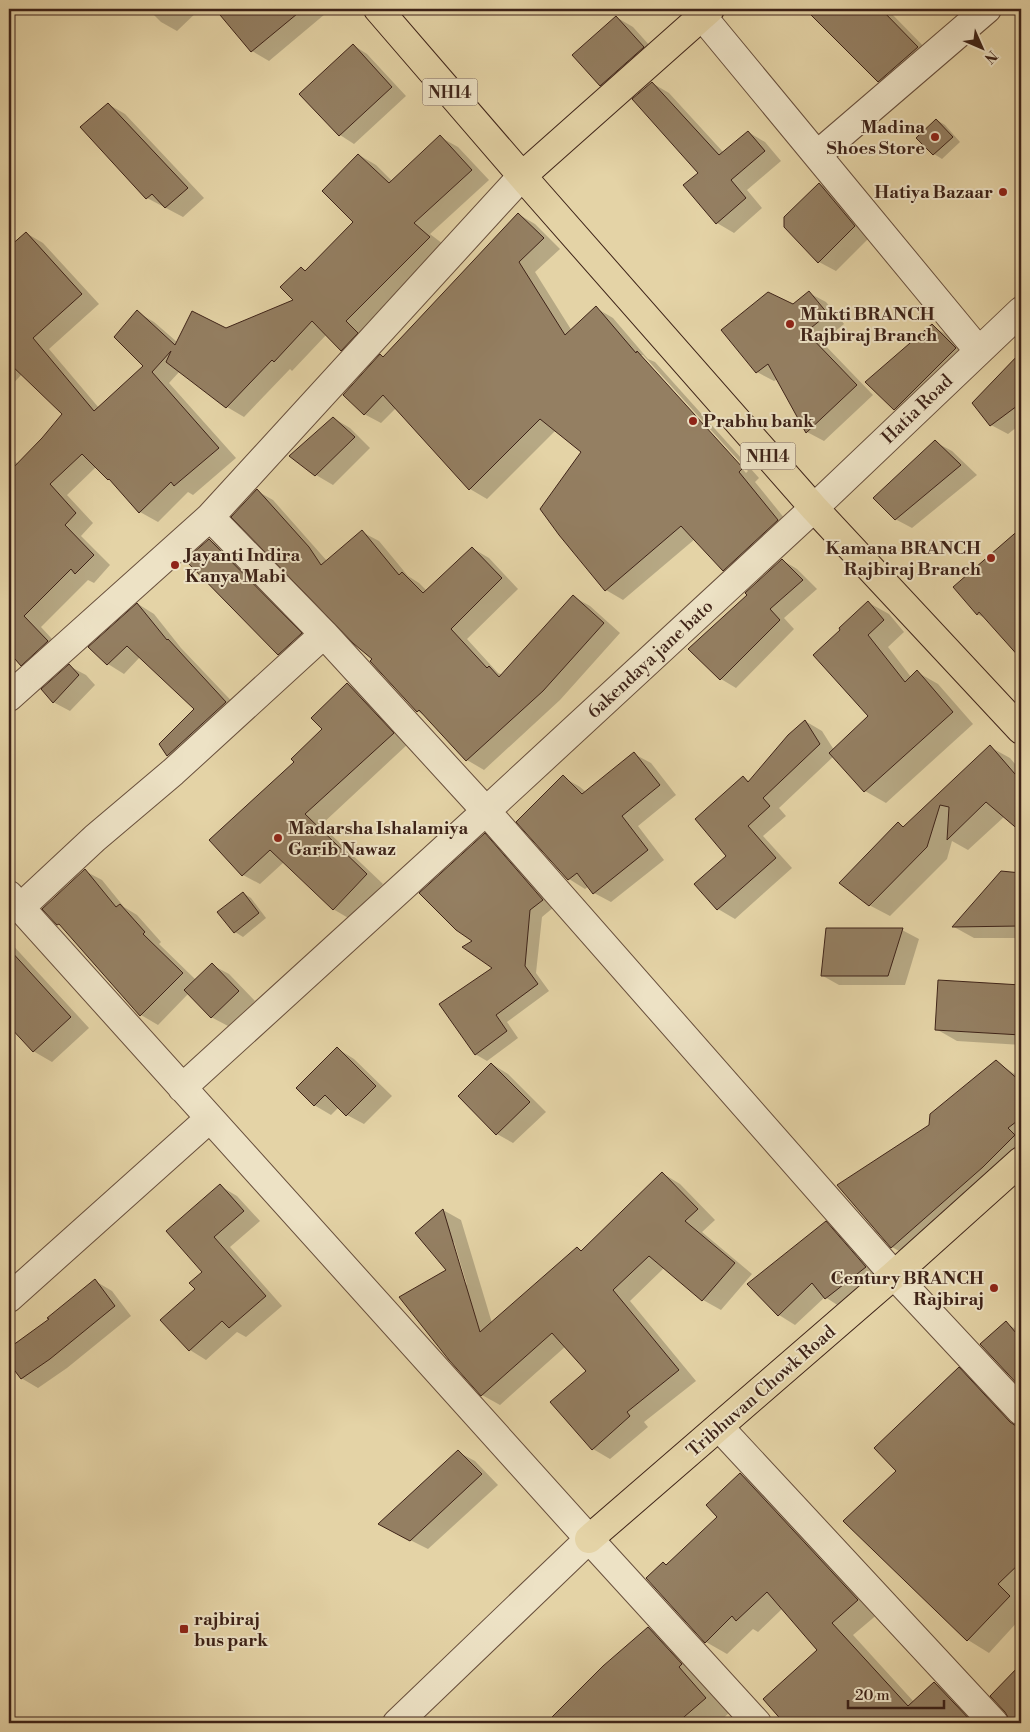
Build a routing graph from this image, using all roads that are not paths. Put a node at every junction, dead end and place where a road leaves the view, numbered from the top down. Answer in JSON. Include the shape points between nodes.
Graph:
{"nodes":[{"id":1,"x":378,"y":9,"type":"edge"},
{"id":2,"x":987,"y":9,"type":"edge"},
{"id":3,"x":706,"y":12,"type":"edge"},
{"id":4,"x":817,"y":155,"type":"junction"},
{"id":5,"x":522,"y":176,"type":"junction"},
{"id":6,"x":1021,"y":311,"type":"edge"},
{"id":7,"x":978,"y":350,"type":"junction"},
{"id":8,"x":814,"y":508,"type":"junction"},
{"id":9,"x":210,"y":517,"type":"junction"},
{"id":10,"x":324,"y":634,"type":"junction"},
{"id":11,"x":9,"y":697,"type":"edge"},
{"id":12,"x":1021,"y":730,"type":"edge"},
{"id":13,"x":486,"y":811,"type":"junction"},
{"id":14,"x":15,"y":901,"type":"edge"},
{"id":15,"x":182,"y":1088,"type":"junction"},
{"id":16,"x":209,"y":1119,"type":"junction"},
{"id":17,"x":1021,"y":1162,"type":"edge"},
{"id":18,"x":894,"y":1275,"type":"junction"},
{"id":19,"x":9,"y":1298,"type":"edge"},
{"id":20,"x":1021,"y":1412,"type":"edge"},
{"id":21,"x":719,"y":1427,"type":"junction"},
{"id":22,"x":589,"y":1539,"type":"junction"},
{"id":23,"x":397,"y":1723,"type":"edge"},
{"id":24,"x":758,"y":1723,"type":"edge"},
{"id":25,"x":994,"y":1723,"type":"edge"}],
"edges":[{"from":1,"to":5,"type":"main road","number":"NH14"},
{"from":2,"to":4,"type":"street"},
{"from":3,"to":4,"type":"street"},
{"from":3,"to":5,"type":"main road"},
{"from":4,"to":7,"type":"street"},
{"from":5,"to":8,"type":"main road","number":"NH14"},
{"from":5,"to":9,"type":"street"},
{"from":6,"to":7,"type":"street","name":"Hatia Road"},
{"from":7,"to":8,"type":"street","name":"Hatia Road"},
{"from":8,"to":12,"type":"main road","number":"NH14"},
{"from":8,"to":13,"type":"street","name":"6akendaya jane bato"},
{"from":9,"to":10,"type":"street"},
{"from":9,"to":11,"type":"street"},
{"from":10,"to":13,"type":"street"},
{"from":10,"to":14,"type":"street","via":[[173,772]]},
{"from":13,"to":15,"type":"street","name":"6akendaya jane bato"},
{"from":13,"to":18,"type":"street"},
{"from":14,"to":15,"type":"street"},
{"from":15,"to":16,"type":"street"},
{"from":16,"to":19,"type":"street"},
{"from":16,"to":22,"type":"street"},
{"from":17,"to":18,"type":"main road","name":"Tribhuvan Chowk Road"},
{"from":18,"to":20,"type":"street"},
{"from":18,"to":21,"type":"main road","name":"Tribhuvan Chowk Road"},
{"from":21,"to":22,"type":"main road","name":"Tribhuvan Chowk Road"},
{"from":21,"to":25,"type":"street"},
{"from":22,"to":23,"type":"street"},
{"from":22,"to":24,"type":"street"}]}
